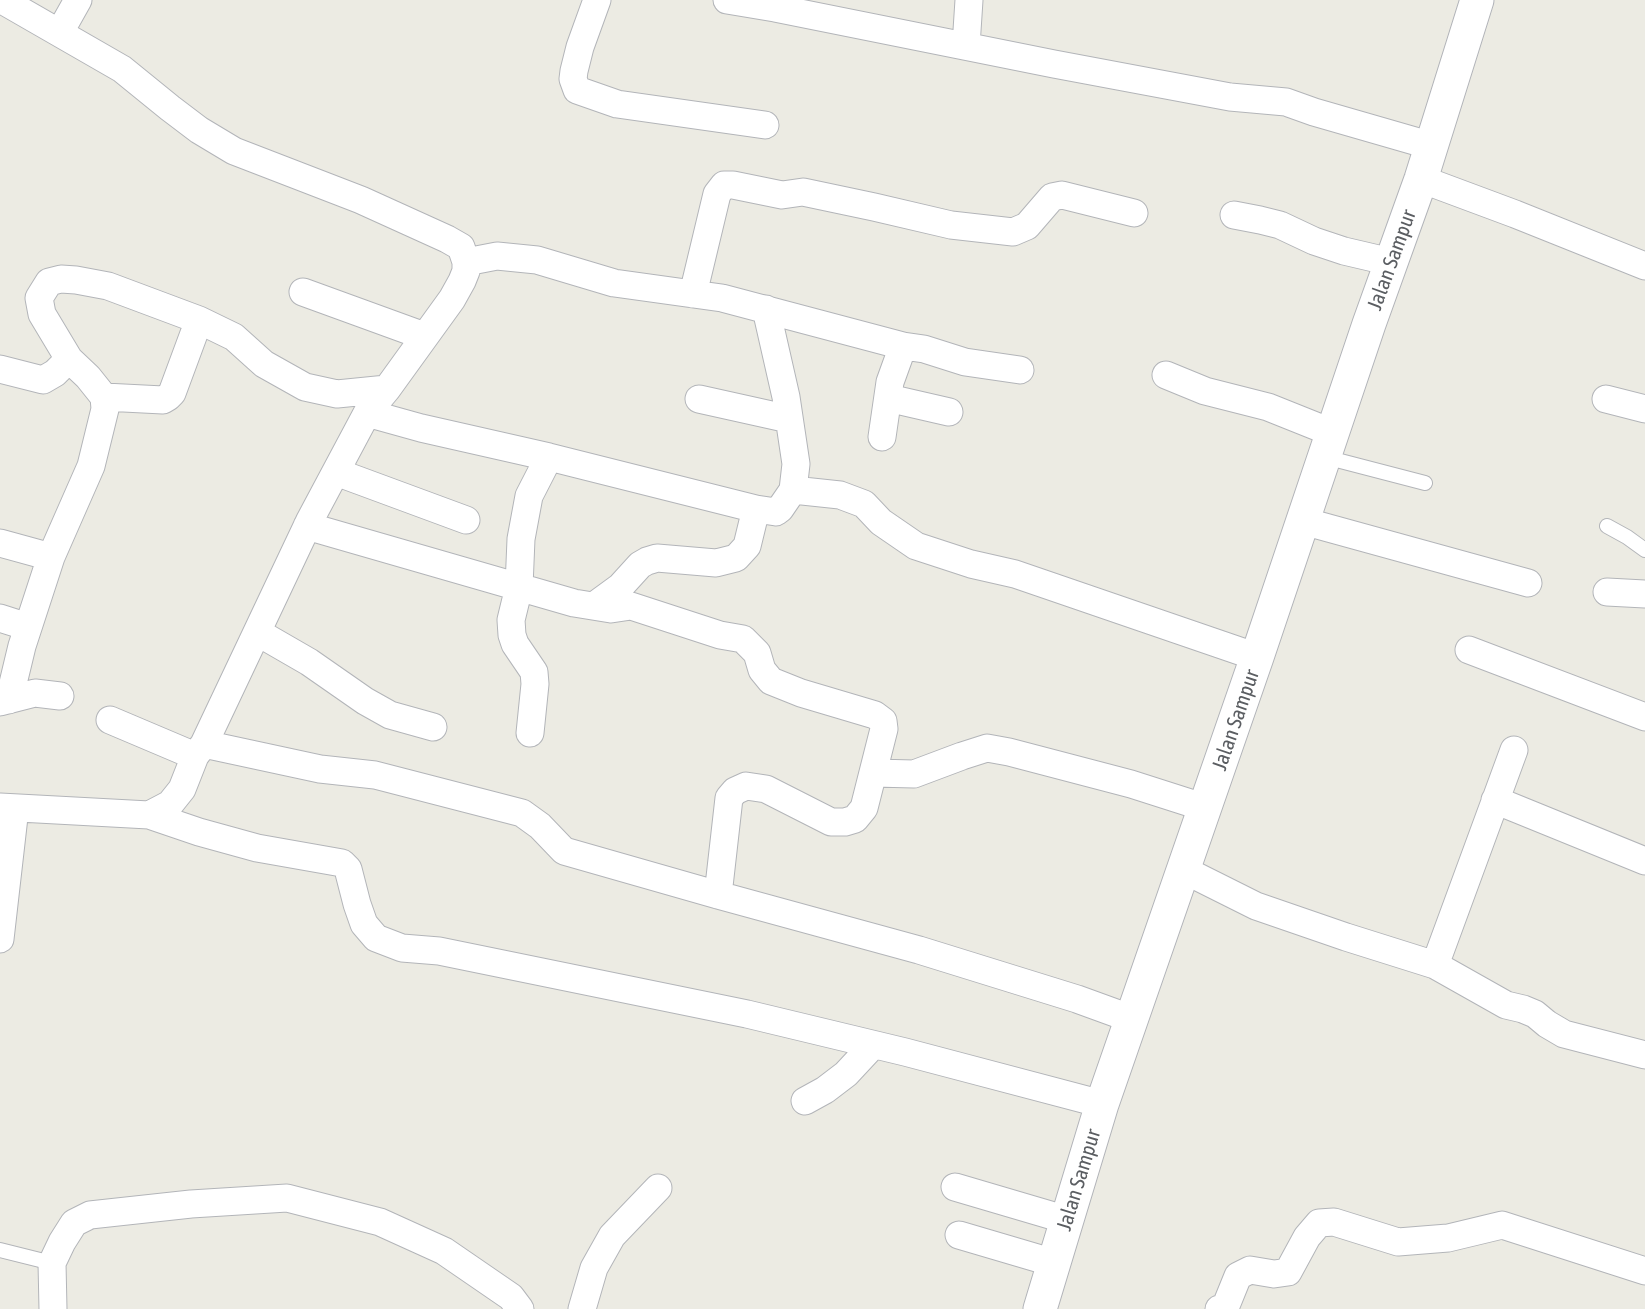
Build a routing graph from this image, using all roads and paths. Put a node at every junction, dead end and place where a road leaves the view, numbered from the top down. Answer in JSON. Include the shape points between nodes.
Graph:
{"nodes":[{"id":1,"x":78,"y":0,"type":"edge"},
{"id":2,"x":597,"y":0,"type":"edge"},
{"id":3,"x":728,"y":0,"type":"edge"},
{"id":4,"x":969,"y":0,"type":"edge"},
{"id":5,"x":1477,"y":0,"type":"edge"},
{"id":6,"x":6,"y":1,"type":"edge"},
{"id":7,"x":60,"y":32,"type":"junction"},
{"id":8,"x":966,"y":46,"type":"junction"},
{"id":9,"x":765,"y":124,"type":"dead end"},
{"id":10,"x":1433,"y":139,"type":"junction"},
{"id":11,"x":1420,"y":179,"type":"junction"},
{"id":12,"x":1134,"y":213,"type":"dead end"},
{"id":13,"x":1234,"y":215,"type":"dead end"},
{"id":14,"x":466,"y":262,"type":"junction"},
{"id":15,"x":1391,"y":262,"type":"junction"},
{"id":16,"x":1645,"y":266,"type":"edge"},
{"id":17,"x":303,"y":292,"type":"dead end"},
{"id":18,"x":693,"y":294,"type":"junction"},
{"id":19,"x":766,"y":309,"type":"junction"},
{"id":20,"x":199,"y":320,"type":"junction"},
{"id":21,"x":424,"y":336,"type":"junction"},
{"id":22,"x":903,"y":346,"type":"junction"},
{"id":23,"x":69,"y":359,"type":"junction"},
{"id":24,"x":0,"y":369,"type":"edge"},
{"id":25,"x":1020,"y":369,"type":"dead end"},
{"id":26,"x":1166,"y":375,"type":"dead end"},
{"id":27,"x":387,"y":389,"type":"junction"},
{"id":28,"x":104,"y":397,"type":"junction"},
{"id":29,"x":888,"y":398,"type":"junction"},
{"id":30,"x":699,"y":399,"type":"dead end"},
{"id":31,"x":1606,"y":399,"type":"dead end"},
{"id":32,"x":1645,"y":409,"type":"edge"},
{"id":33,"x":949,"y":412,"type":"dead end"},
{"id":34,"x":367,"y":413,"type":"junction"},
{"id":35,"x":789,"y":419,"type":"junction"},
{"id":36,"x":882,"y":436,"type":"dead end"},
{"id":37,"x":1329,"y":445,"type":"junction"},
{"id":38,"x":549,"y":457,"type":"junction"},
{"id":39,"x":336,"y":472,"type":"junction"},
{"id":40,"x":1425,"y":483,"type":"dead end"},
{"id":41,"x":793,"y":490,"type":"junction"},
{"id":42,"x":756,"y":509,"type":"junction"},
{"id":43,"x":466,"y":520,"type":"dead end"},
{"id":44,"x":1303,"y":521,"type":"junction"},
{"id":45,"x":307,"y":526,"type":"junction"},
{"id":46,"x":1606,"y":526,"type":"dead end"},
{"id":47,"x":0,"y":543,"type":"edge"},
{"id":48,"x":1645,"y":550,"type":"edge"},
{"id":49,"x":51,"y":557,"type":"junction"},
{"id":50,"x":1528,"y":583,"type":"dead end"},
{"id":51,"x":519,"y":587,"type":"junction"},
{"id":52,"x":1607,"y":592,"type":"dead end"},
{"id":53,"x":1645,"y":594,"type":"edge"},
{"id":54,"x":594,"y":606,"type":"junction"},
{"id":55,"x":0,"y":618,"type":"edge"},
{"id":56,"x":28,"y":627,"type":"junction"},
{"id":57,"x":257,"y":632,"type":"junction"},
{"id":58,"x":1469,"y":650,"type":"dead end"},
{"id":59,"x":1257,"y":657,"type":"junction"},
{"id":60,"x":60,"y":696,"type":"dead end"},
{"id":61,"x":4,"y":701,"type":"edge"},
{"id":62,"x":1645,"y":717,"type":"edge"},
{"id":63,"x":110,"y":720,"type":"dead end"},
{"id":64,"x":433,"y":727,"type":"dead end"},
{"id":65,"x":530,"y":733,"type":"dead end"},
{"id":66,"x":200,"y":750,"type":"junction"},
{"id":67,"x":1514,"y":750,"type":"dead end"},
{"id":68,"x":874,"y":773,"type":"junction"},
{"id":69,"x":1496,"y":800,"type":"junction"},
{"id":70,"x":7,"y":807,"type":"edge"},
{"id":71,"x":1206,"y":808,"type":"junction"},
{"id":72,"x":149,"y":815,"type":"junction"},
{"id":73,"x":1645,"y":861,"type":"edge"},
{"id":74,"x":1184,"y":870,"type":"junction"},
{"id":75,"x":718,"y":895,"type":"junction"},
{"id":76,"x":0,"y":939,"type":"edge"},
{"id":77,"x":1435,"y":965,"type":"junction"},
{"id":78,"x":1132,"y":1019,"type":"junction"},
{"id":79,"x":873,"y":1045,"type":"junction"},
{"id":80,"x":1645,"y":1055,"type":"edge"},
{"id":81,"x":805,"y":1101,"type":"dead end"},
{"id":82,"x":1102,"y":1104,"type":"junction"},
{"id":83,"x":955,"y":1187,"type":"dead end"},
{"id":84,"x":658,"y":1188,"type":"dead end"},
{"id":85,"x":1066,"y":1220,"type":"junction"},
{"id":86,"x":959,"y":1235,"type":"dead end"},
{"id":87,"x":0,"y":1250,"type":"edge"},
{"id":88,"x":52,"y":1263,"type":"junction"},
{"id":89,"x":1054,"y":1263,"type":"junction"},
{"id":90,"x":1645,"y":1271,"type":"edge"},
{"id":91,"x":53,"y":1309,"type":"edge"},
{"id":92,"x":520,"y":1309,"type":"edge"},
{"id":93,"x":582,"y":1309,"type":"edge"},
{"id":94,"x":1040,"y":1309,"type":"edge"},
{"id":95,"x":1204,"y":1309,"type":"edge"},
{"id":96,"x":1219,"y":1309,"type":"edge"}],
"edges":[{"from":1,"to":7,"type":"street"},
{"from":2,"to":9,"type":"street","via":[[574,70],[577,90],[616,104]]},
{"from":3,"to":8,"type":"street"},
{"from":4,"to":8,"type":"street"},
{"from":5,"to":10,"type":"main road","name":"Jalan Sampur"},
{"from":6,"to":7,"type":"street"},
{"from":7,"to":14,"type":"street","via":[[122,69],[199,130],[234,151],[361,200],[447,239],[461,247]]},
{"from":8,"to":10,"type":"street","via":[[1230,97],[1286,102]]},
{"from":10,"to":11,"type":"main road","name":"Jalan Sampur"},
{"from":11,"to":15,"type":"main road","name":"Jalan Sampur"},
{"from":11,"to":16,"type":"street"},
{"from":12,"to":18,"type":"street","via":[[1062,195],[1052,197],[1027,226],[1013,232],[951,225],[802,192],[782,195],[724,185],[717,194]]},
{"from":13,"to":15,"type":"street","via":[[1280,225],[1344,251]]},
{"from":14,"to":18,"type":"street","via":[[497,256],[537,260],[614,283]]},
{"from":14,"to":21,"type":"street","via":[[457,291]]},
{"from":15,"to":37,"type":"main road","name":"Jalan Sampur"},
{"from":17,"to":21,"type":"street"},
{"from":18,"to":19,"type":"street"},
{"from":19,"to":22,"type":"street"},
{"from":19,"to":35,"type":"street"},
{"from":20,"to":23,"type":"street","via":[[108,286],[76,280],[49,282],[39,298],[42,314]]},
{"from":20,"to":27,"type":"street","via":[[234,337],[264,364],[305,387],[337,394]]},
{"from":20,"to":28,"type":"street","via":[[168,397]]},
{"from":21,"to":27,"type":"street"},
{"from":22,"to":25,"type":"street","via":[[965,362]]},
{"from":22,"to":29,"type":"street"},
{"from":23,"to":24,"type":"street","via":[[42,380]]},
{"from":23,"to":28,"type":"street"},
{"from":26,"to":37,"type":"street","via":[[1205,391],[1268,407]]},
{"from":27,"to":34,"type":"street"},
{"from":28,"to":49,"type":"street","via":[[105,409],[91,466]]},
{"from":29,"to":33,"type":"street"},
{"from":29,"to":36,"type":"street"},
{"from":30,"to":35,"type":"street"},
{"from":31,"to":32,"type":"street"},
{"from":34,"to":38,"type":"street"},
{"from":34,"to":39,"type":"street"},
{"from":35,"to":41,"type":"street","via":[[796,464]]},
{"from":37,"to":40,"type":"lane"},
{"from":37,"to":44,"type":"main road","name":"Jalan Sampur"},
{"from":38,"to":42,"type":"street"},
{"from":38,"to":51,"type":"street","via":[[529,496],[521,539]]},
{"from":39,"to":43,"type":"street"},
{"from":39,"to":45,"type":"street"},
{"from":41,"to":42,"type":"street","via":[[776,512]]},
{"from":41,"to":59,"type":"street","via":[[840,495],[864,504],[881,522],[916,546],[1015,574]]},
{"from":42,"to":54,"type":"street","via":[[747,546],[736,558],[716,564],[657,558],[646,561]]},
{"from":44,"to":50,"type":"street"},
{"from":44,"to":59,"type":"main road","name":"Jalan Sampur"},
{"from":45,"to":51,"type":"street"},
{"from":45,"to":57,"type":"street"},
{"from":46,"to":48,"type":"lane"},
{"from":47,"to":49,"type":"street"},
{"from":49,"to":56,"type":"street"},
{"from":51,"to":54,"type":"street"},
{"from":51,"to":65,"type":"street","via":[[511,620],[512,635],[534,672]]},
{"from":52,"to":53,"type":"street"},
{"from":54,"to":68,"type":"street","via":[[631,606],[743,639],[757,653],[762,670],[771,681],[875,716],[883,721],[884,729]]},
{"from":55,"to":56,"type":"street"},
{"from":56,"to":61,"type":"street"},
{"from":57,"to":64,"type":"street","via":[[390,716]]},
{"from":57,"to":66,"type":"street"},
{"from":58,"to":62,"type":"street"},
{"from":59,"to":71,"type":"main road","name":"Jalan Sampur"},
{"from":60,"to":61,"type":"street","via":[[35,693]]},
{"from":63,"to":66,"type":"street"},
{"from":66,"to":72,"type":"street","via":[[182,789],[170,804]]},
{"from":66,"to":75,"type":"street","via":[[375,774],[522,813],[564,851]]},
{"from":67,"to":69,"type":"street"},
{"from":68,"to":71,"type":"street","via":[[914,774],[987,748],[1131,783]]},
{"from":68,"to":75,"type":"street","via":[[864,808],[855,819],[845,822],[831,822],[766,789],[746,786],[735,791],[729,798]]},
{"from":69,"to":73,"type":"street"},
{"from":69,"to":77,"type":"street"},
{"from":70,"to":72,"type":"street"},
{"from":70,"to":76,"type":"street"},
{"from":71,"to":74,"type":"main road","name":"Jalan Sampur"},
{"from":72,"to":79,"type":"street","via":[[257,848],[342,863],[348,869],[364,924],[376,938],[402,948],[439,951],[601,983]]},
{"from":74,"to":77,"type":"street","via":[[1256,906]]},
{"from":74,"to":78,"type":"main road","name":"Jalan Sampur"},
{"from":75,"to":78,"type":"street","via":[[919,950]]},
{"from":77,"to":80,"type":"street","via":[[1506,1005],[1535,1014],[1564,1034]]},
{"from":78,"to":82,"type":"main road","name":"Jalan Sampur"},
{"from":79,"to":81,"type":"street","via":[[846,1074]]},
{"from":79,"to":82,"type":"street"},
{"from":82,"to":85,"type":"main road","name":"Jalan Sampur"},
{"from":83,"to":85,"type":"street"},
{"from":84,"to":93,"type":"street","via":[[612,1236],[594,1268]]},
{"from":85,"to":89,"type":"main road","name":"Jalan Sampur"},
{"from":86,"to":89,"type":"street"},
{"from":87,"to":88,"type":"lane"},
{"from":88,"to":91,"type":"street"},
{"from":88,"to":92,"type":"street","via":[[74,1223],[90,1215],[287,1198],[380,1222],[444,1251],[511,1297]]},
{"from":89,"to":94,"type":"main road","name":"Jalan Sampur"},
{"from":90,"to":96,"type":"street","via":[[1502,1225],[1448,1238],[1398,1242],[1335,1222],[1319,1223],[1288,1272],[1250,1270],[1238,1276],[1225,1308]]},
{"from":95,"to":96,"type":"street"}]}
